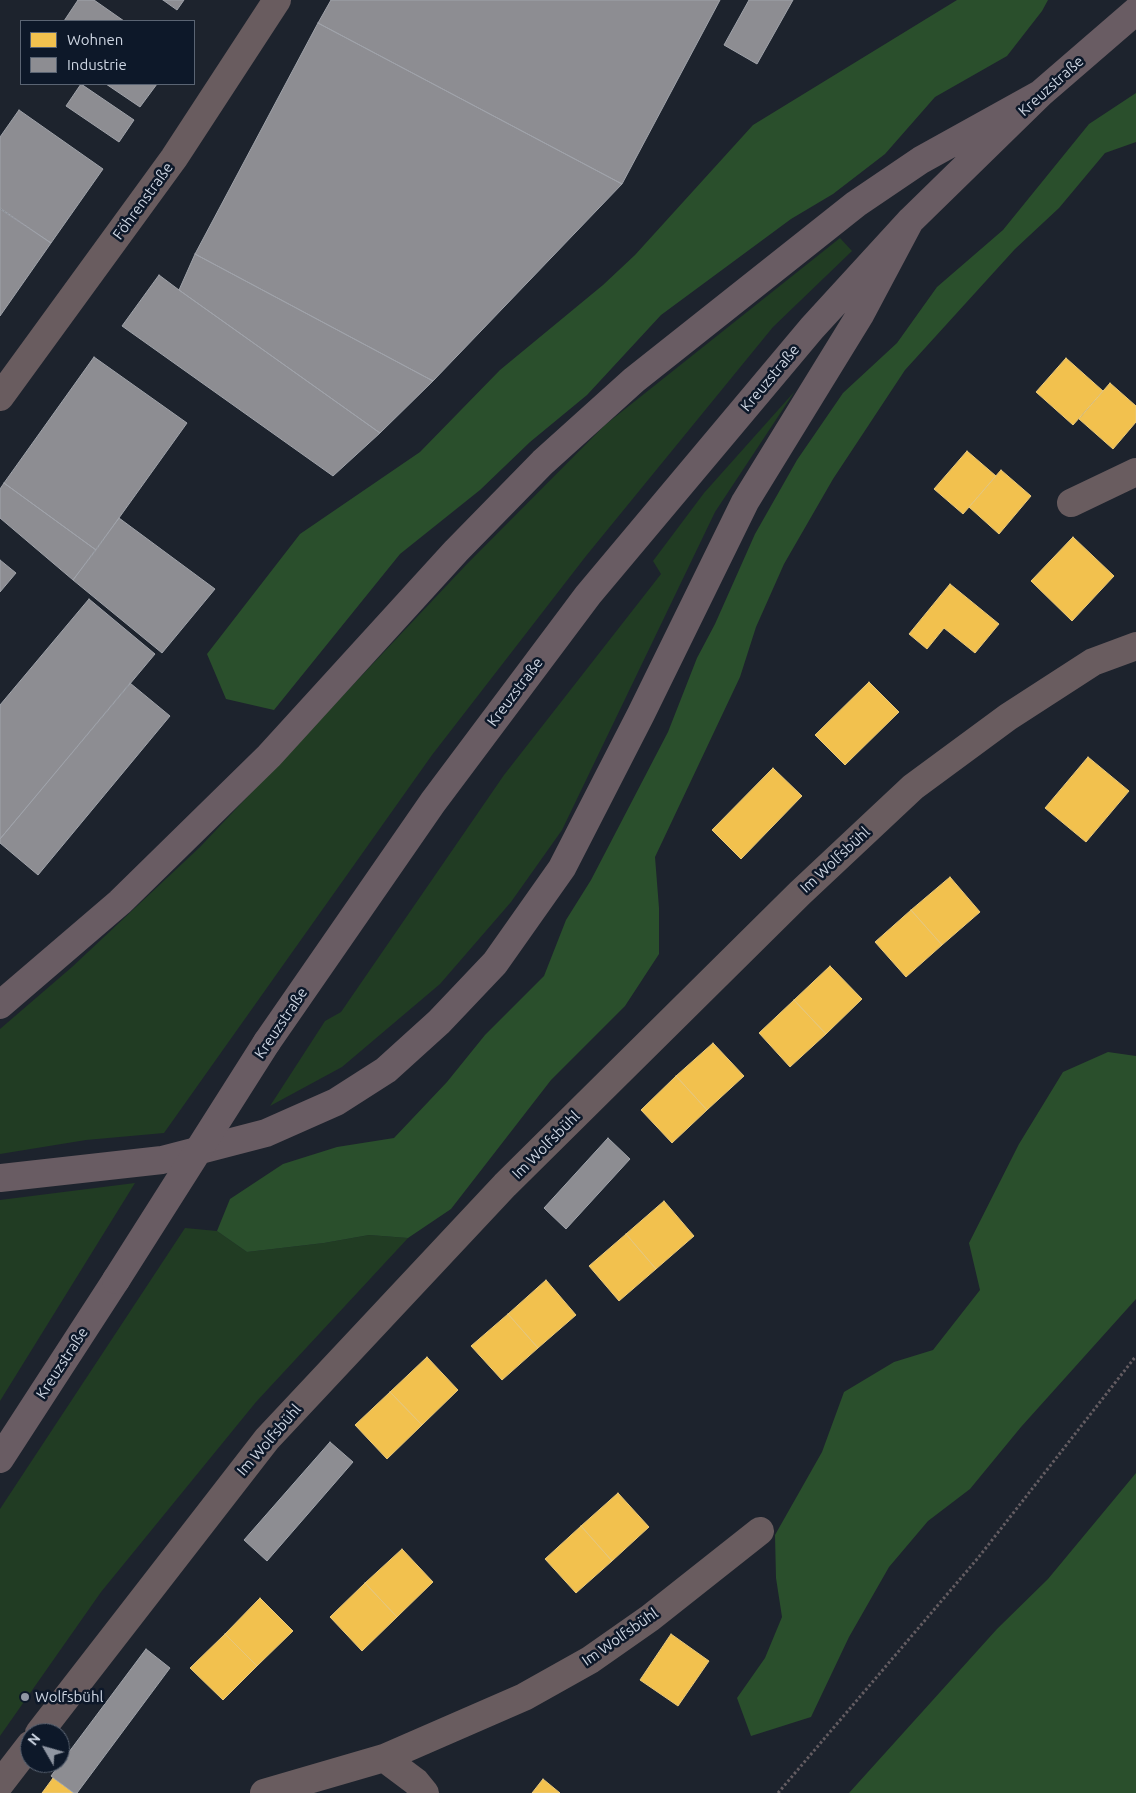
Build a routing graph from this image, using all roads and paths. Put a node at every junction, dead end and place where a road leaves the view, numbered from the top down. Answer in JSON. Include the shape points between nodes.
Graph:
{"nodes":[{"id":1,"x":277,"y":0,"type":"edge"},
{"id":2,"x":1136,"y":11,"type":"edge"},
{"id":3,"x":1040,"y":94,"type":"junction"},
{"id":4,"x":910,"y":221,"type":"junction"},
{"id":5,"x":0,"y":397,"type":"edge"},
{"id":6,"x":1136,"y":472,"type":"edge"},
{"id":7,"x":1071,"y":503,"type":"dead end"},
{"id":8,"x":1136,"y":646,"type":"edge"},
{"id":9,"x":0,"y":1005,"type":"edge"},
{"id":10,"x":0,"y":1178,"type":"edge"},
{"id":11,"x":1136,"y":1356,"type":"edge"},
{"id":12,"x":0,"y":1459,"type":"edge"},
{"id":13,"x":760,"y":1531,"type":"dead end"},
{"id":14,"x":48,"y":1723,"type":"edge"},
{"id":15,"x":20,"y":1758,"type":"edge"},
{"id":16,"x":384,"y":1758,"type":"junction"},
{"id":17,"x":0,"y":1784,"type":"edge"},
{"id":18,"x":264,"y":1793,"type":"edge"},
{"id":19,"x":425,"y":1793,"type":"edge"},
{"id":20,"x":778,"y":1793,"type":"edge"}],
"edges":[{"from":1,"to":5,"type":"street","name":"Föhrenstraße","via":[[174,158]]},
{"from":2,"to":3,"type":"main road","name":"Kreuzstraße"},
{"from":3,"to":4,"type":"main road","name":"Kreuzstraße"},
{"from":3,"to":9,"type":"main road","via":[[921,160],[856,204],[634,380],[543,462],[462,544],[254,770],[120,902]]},
{"from":4,"to":10,"type":"main road","via":[[860,315],[745,502],[562,868],[495,963],[439,1022],[386,1070],[336,1102],[266,1133],[162,1160]]},
{"from":4,"to":12,"type":"main road","name":"Kreuzstraße","bridge":true,"via":[[812,328],[588,595],[433,802],[267,1042]]},
{"from":6,"to":7,"type":"street"},
{"from":8,"to":14,"type":"street","name":"Im Wolfsbühl","via":[[1093,662],[1008,717],[913,787],[505,1185],[267,1439]]},
{"from":11,"to":20,"type":"path","via":[[978,1558]]},
{"from":13,"to":16,"type":"street","name":"Im Wolfsbühl","via":[[650,1618],[590,1660],[524,1697]]},
{"from":15,"to":17,"type":"street"},
{"from":16,"to":18,"type":"street","name":"Im Wolfsbühl"},
{"from":16,"to":19,"type":"street","via":[[416,1782]]}]}
